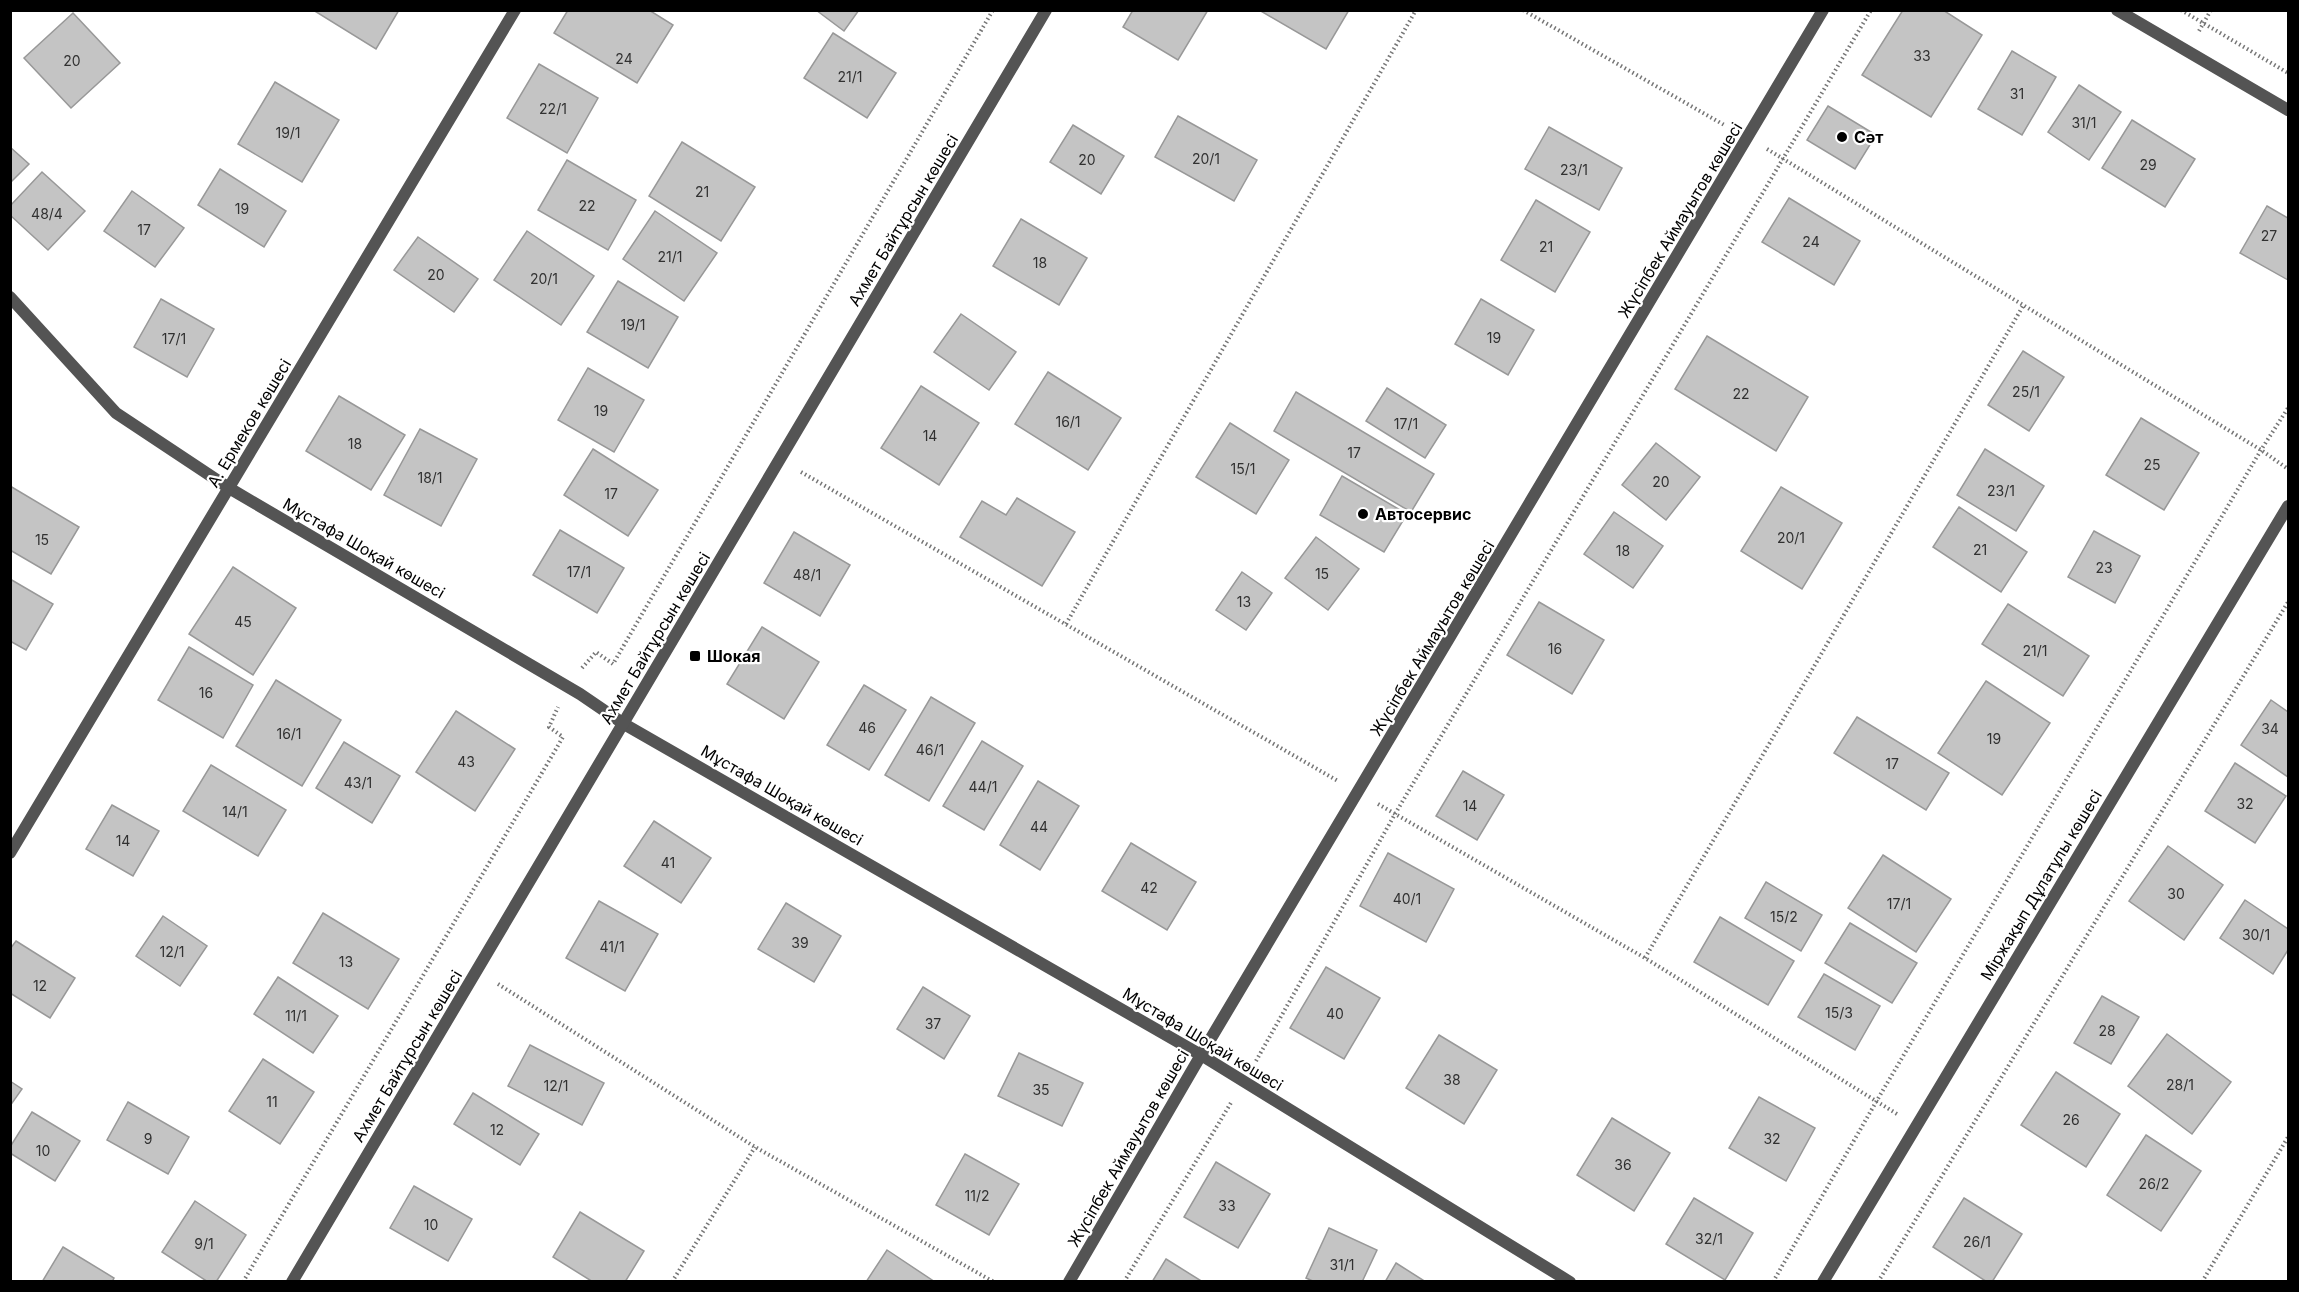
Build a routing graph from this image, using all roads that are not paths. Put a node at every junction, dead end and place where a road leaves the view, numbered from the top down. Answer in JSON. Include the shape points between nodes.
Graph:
{"nodes":[{"id":1,"x":515,"y":10,"type":"edge"},
{"id":2,"x":1046,"y":10,"type":"edge"},
{"id":3,"x":1823,"y":10,"type":"edge"},
{"id":4,"x":2117,"y":10,"type":"edge"},
{"id":5,"x":2289,"y":110,"type":"edge"},
{"id":6,"x":10,"y":297,"type":"edge"},
{"id":7,"x":229,"y":488,"type":"junction"},
{"id":8,"x":2289,"y":506,"type":"edge"},
{"id":9,"x":624,"y":723,"type":"junction"},
{"id":10,"x":10,"y":853,"type":"edge"},
{"id":11,"x":1201,"y":1055,"type":"junction"},
{"id":12,"x":292,"y":1281,"type":"edge"},
{"id":13,"x":1069,"y":1281,"type":"edge"},
{"id":14,"x":1570,"y":1281,"type":"edge"},
{"id":15,"x":1823,"y":1281,"type":"edge"}],
"edges":[{"from":1,"to":7,"type":"street","name":"А. Ермеков көшесі"},
{"from":2,"to":9,"type":"street","name":"Ахмет Байтұрсын көшесі"},
{"from":3,"to":11,"type":"street","name":"Жүсіпбек Аймауытов көшесі"},
{"from":4,"to":5,"type":"street"},
{"from":6,"to":7,"type":"street","name":"Мұстафа Шоқай көшесі","via":[[116,413]]},
{"from":7,"to":9,"type":"street","name":"Мұстафа Шоқай көшесі"},
{"from":7,"to":10,"type":"street","name":"А. Ермеков көшесі"},
{"from":8,"to":15,"type":"street","name":"Міржақып Дұлатұлы көшесі"},
{"from":9,"to":11,"type":"street","name":"Мұстафа Шоқай көшесі"},
{"from":9,"to":12,"type":"street","name":"Ахмет Байтұрсын көшесі"},
{"from":11,"to":13,"type":"street","name":"Жүсіпбек Аймауытов көшесі"},
{"from":11,"to":14,"type":"street","name":"Мұстафа Шоқай көшесі"}]}
